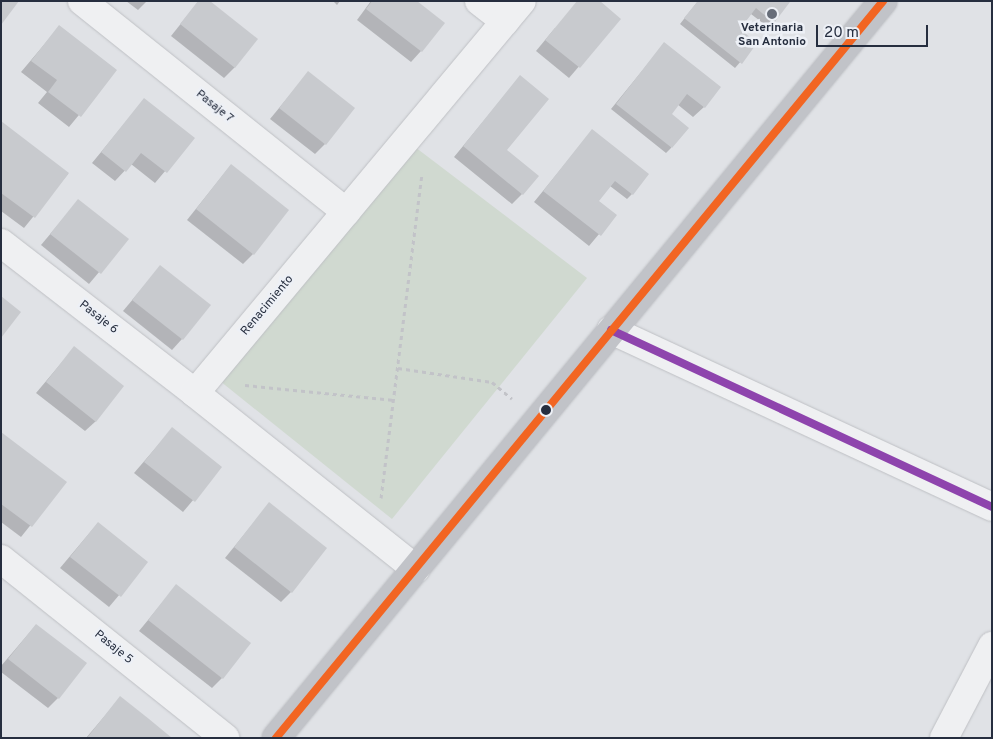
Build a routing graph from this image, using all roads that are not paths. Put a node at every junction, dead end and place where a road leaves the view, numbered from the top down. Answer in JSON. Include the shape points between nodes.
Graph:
{"nodes":[{"id":1,"x":82,"y":1,"type":"edge"},
{"id":2,"x":479,"y":1,"type":"edge"},
{"id":3,"x":874,"y":4,"type":"edge"},
{"id":4,"x":513,"y":11,"type":"edge"},
{"id":5,"x":346,"y":212,"type":"junction"},
{"id":6,"x":1,"y":243,"type":"edge"},
{"id":7,"x":611,"y":330,"type":"junction"},
{"id":8,"x":200,"y":387,"type":"junction"},
{"id":9,"x":992,"y":508,"type":"edge"},
{"id":10,"x":1,"y":559,"type":"edge"},
{"id":11,"x":416,"y":569,"type":"junction"},
{"id":12,"x":992,"y":646,"type":"edge"},
{"id":13,"x":225,"y":738,"type":"edge"},
{"id":14,"x":276,"y":738,"type":"edge"},
{"id":15,"x":944,"y":738,"type":"edge"}],
"edges":[{"from":1,"to":5,"type":"street","name":"Pasaje 7"},
{"from":2,"to":4,"type":"street"},
{"from":3,"to":7,"type":"street"},
{"from":4,"to":5,"type":"street","name":"Renacimiento"},
{"from":5,"to":8,"type":"street","name":"Renacimiento"},
{"from":6,"to":8,"type":"street","name":"Pasaje 6"},
{"from":7,"to":9,"type":"street"},
{"from":7,"to":11,"type":"street"},
{"from":8,"to":11,"type":"street"},
{"from":10,"to":13,"type":"street","name":"Pasaje 5"},
{"from":11,"to":14,"type":"street"},
{"from":12,"to":15,"type":"street"}]}
